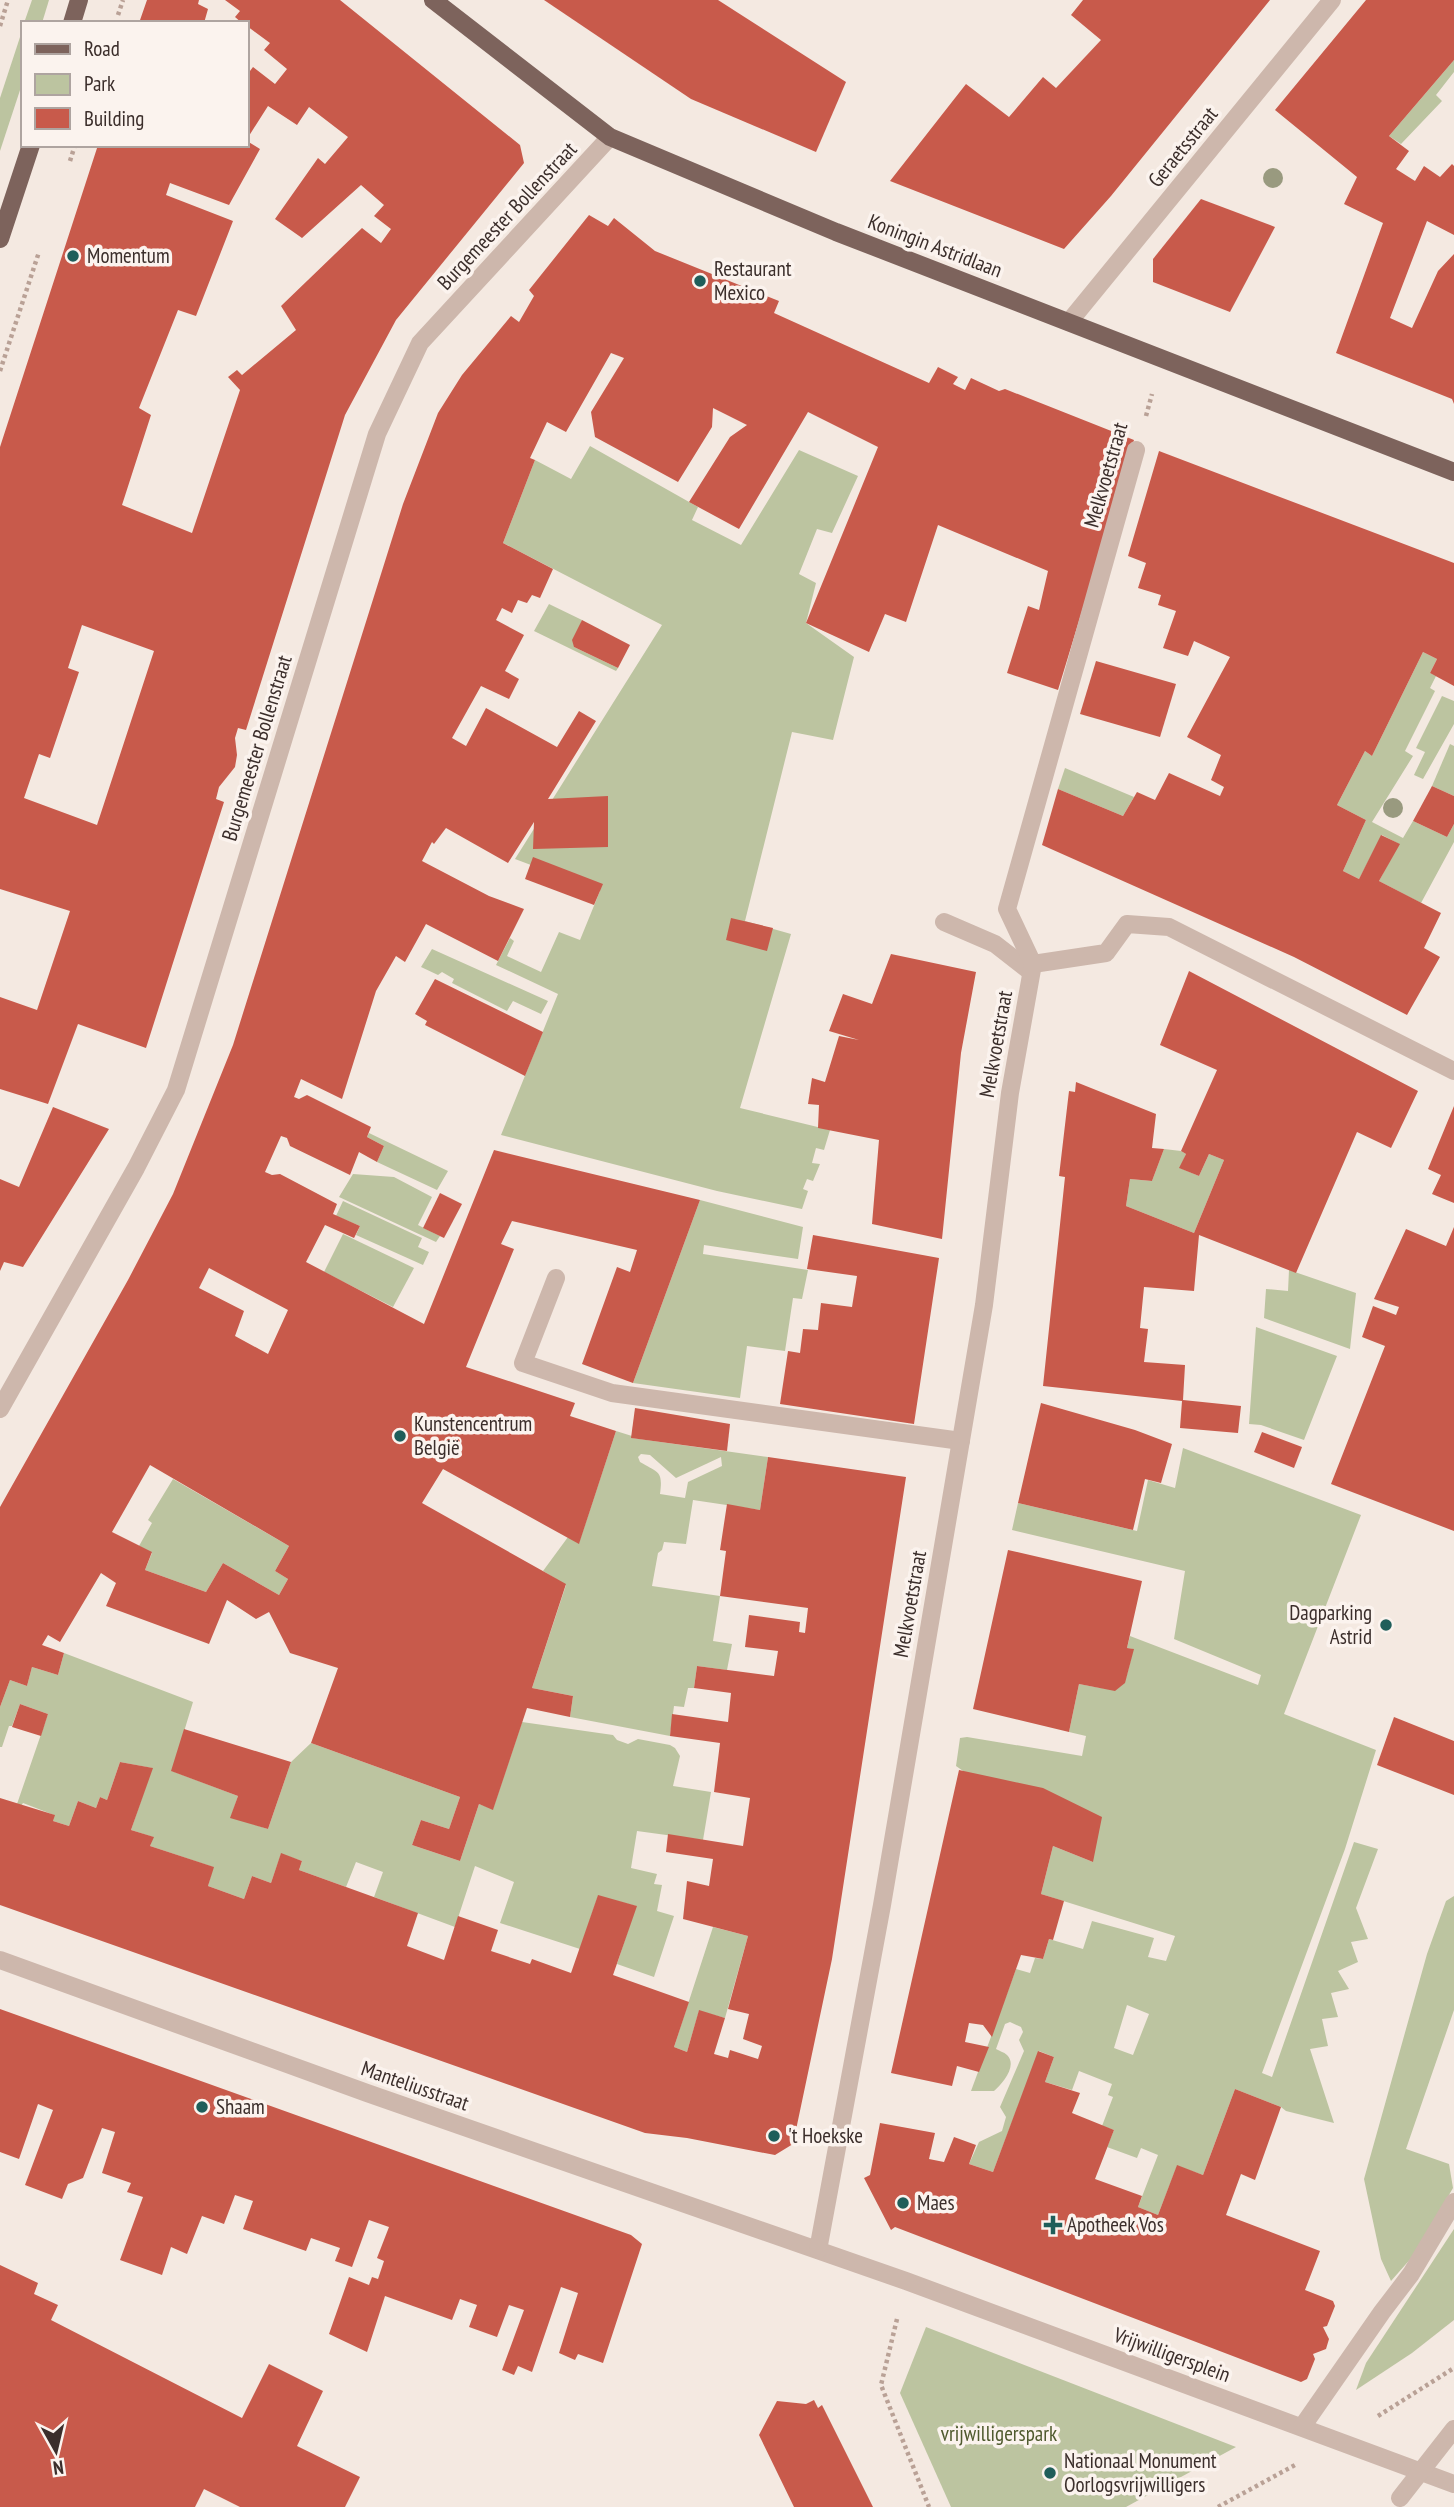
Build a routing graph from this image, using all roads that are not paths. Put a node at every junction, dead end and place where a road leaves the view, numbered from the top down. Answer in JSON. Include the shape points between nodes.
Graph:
{"nodes":[{"id":1,"x":79,"y":0,"type":"edge"},
{"id":2,"x":433,"y":0,"type":"edge"},
{"id":3,"x":1332,"y":0,"type":"edge"},
{"id":4,"x":73,"y":21,"type":"edge"},
{"id":5,"x":610,"y":137,"type":"junction"},
{"id":6,"x":30,"y":147,"type":"edge"},
{"id":7,"x":0,"y":239,"type":"edge"},
{"id":8,"x":1069,"y":322,"type":"junction"},
{"id":9,"x":1136,"y":450,"type":"road end"},
{"id":10,"x":1454,"y":472,"type":"edge"},
{"id":11,"x":944,"y":922,"type":"dead end"},
{"id":12,"x":1032,"y":968,"type":"junction"},
{"id":13,"x":1454,"y":1071,"type":"edge"},
{"id":14,"x":556,"y":1278,"type":"dead end"},
{"id":15,"x":0,"y":1409,"type":"edge"},
{"id":16,"x":961,"y":1441,"type":"junction"},
{"id":17,"x":0,"y":1960,"type":"edge"},
{"id":18,"x":1454,"y":2202,"type":"edge"},
{"id":19,"x":818,"y":2249,"type":"junction"},
{"id":20,"x":1302,"y":2427,"type":"junction"},
{"id":21,"x":1454,"y":2429,"type":"edge"},
{"id":22,"x":1423,"y":2472,"type":"junction"},
{"id":23,"x":1454,"y":2484,"type":"edge"},
{"id":24,"x":1401,"y":2498,"type":"dead end"}],
"edges":[{"from":1,"to":4,"type":"main road"},
{"from":2,"to":5,"type":"main road","name":"Koningin Astridlaan"},
{"from":3,"to":8,"type":"street","name":"Geraetsstraat"},
{"from":5,"to":8,"type":"main road","name":"Koningin Astridlaan","via":[[836,232]]},
{"from":5,"to":15,"type":"street","name":"Burgemeester Bollenstraat","via":[[420,343],[377,434],[176,1090]]},
{"from":6,"to":7,"type":"main road"},
{"from":8,"to":10,"type":"main road","name":"Koningin Astridlaan"},
{"from":9,"to":12,"type":"street","name":"Melkvoetstraat","via":[[1007,909]]},
{"from":11,"to":12,"type":"street","via":[[995,944]]},
{"from":12,"to":13,"type":"street","via":[[1106,953],[1127,924],[1169,927]]},
{"from":12,"to":16,"type":"street","name":"Melkvoetstraat"},
{"from":14,"to":16,"type":"street","via":[[523,1363],[612,1393]]},
{"from":16,"to":19,"type":"street","name":"Melkvoetstraat"},
{"from":17,"to":19,"type":"street","name":"Manteliusstraat"},
{"from":18,"to":20,"type":"street","via":[[1411,2274]]},
{"from":19,"to":20,"type":"street","name":"Vrijwilligersplein"},
{"from":20,"to":22,"type":"street","name":"Vrijwilligersplein"},
{"from":21,"to":22,"type":"street"},
{"from":22,"to":23,"type":"street","name":"Vrijwilligersplein"},
{"from":22,"to":24,"type":"street"}]}
